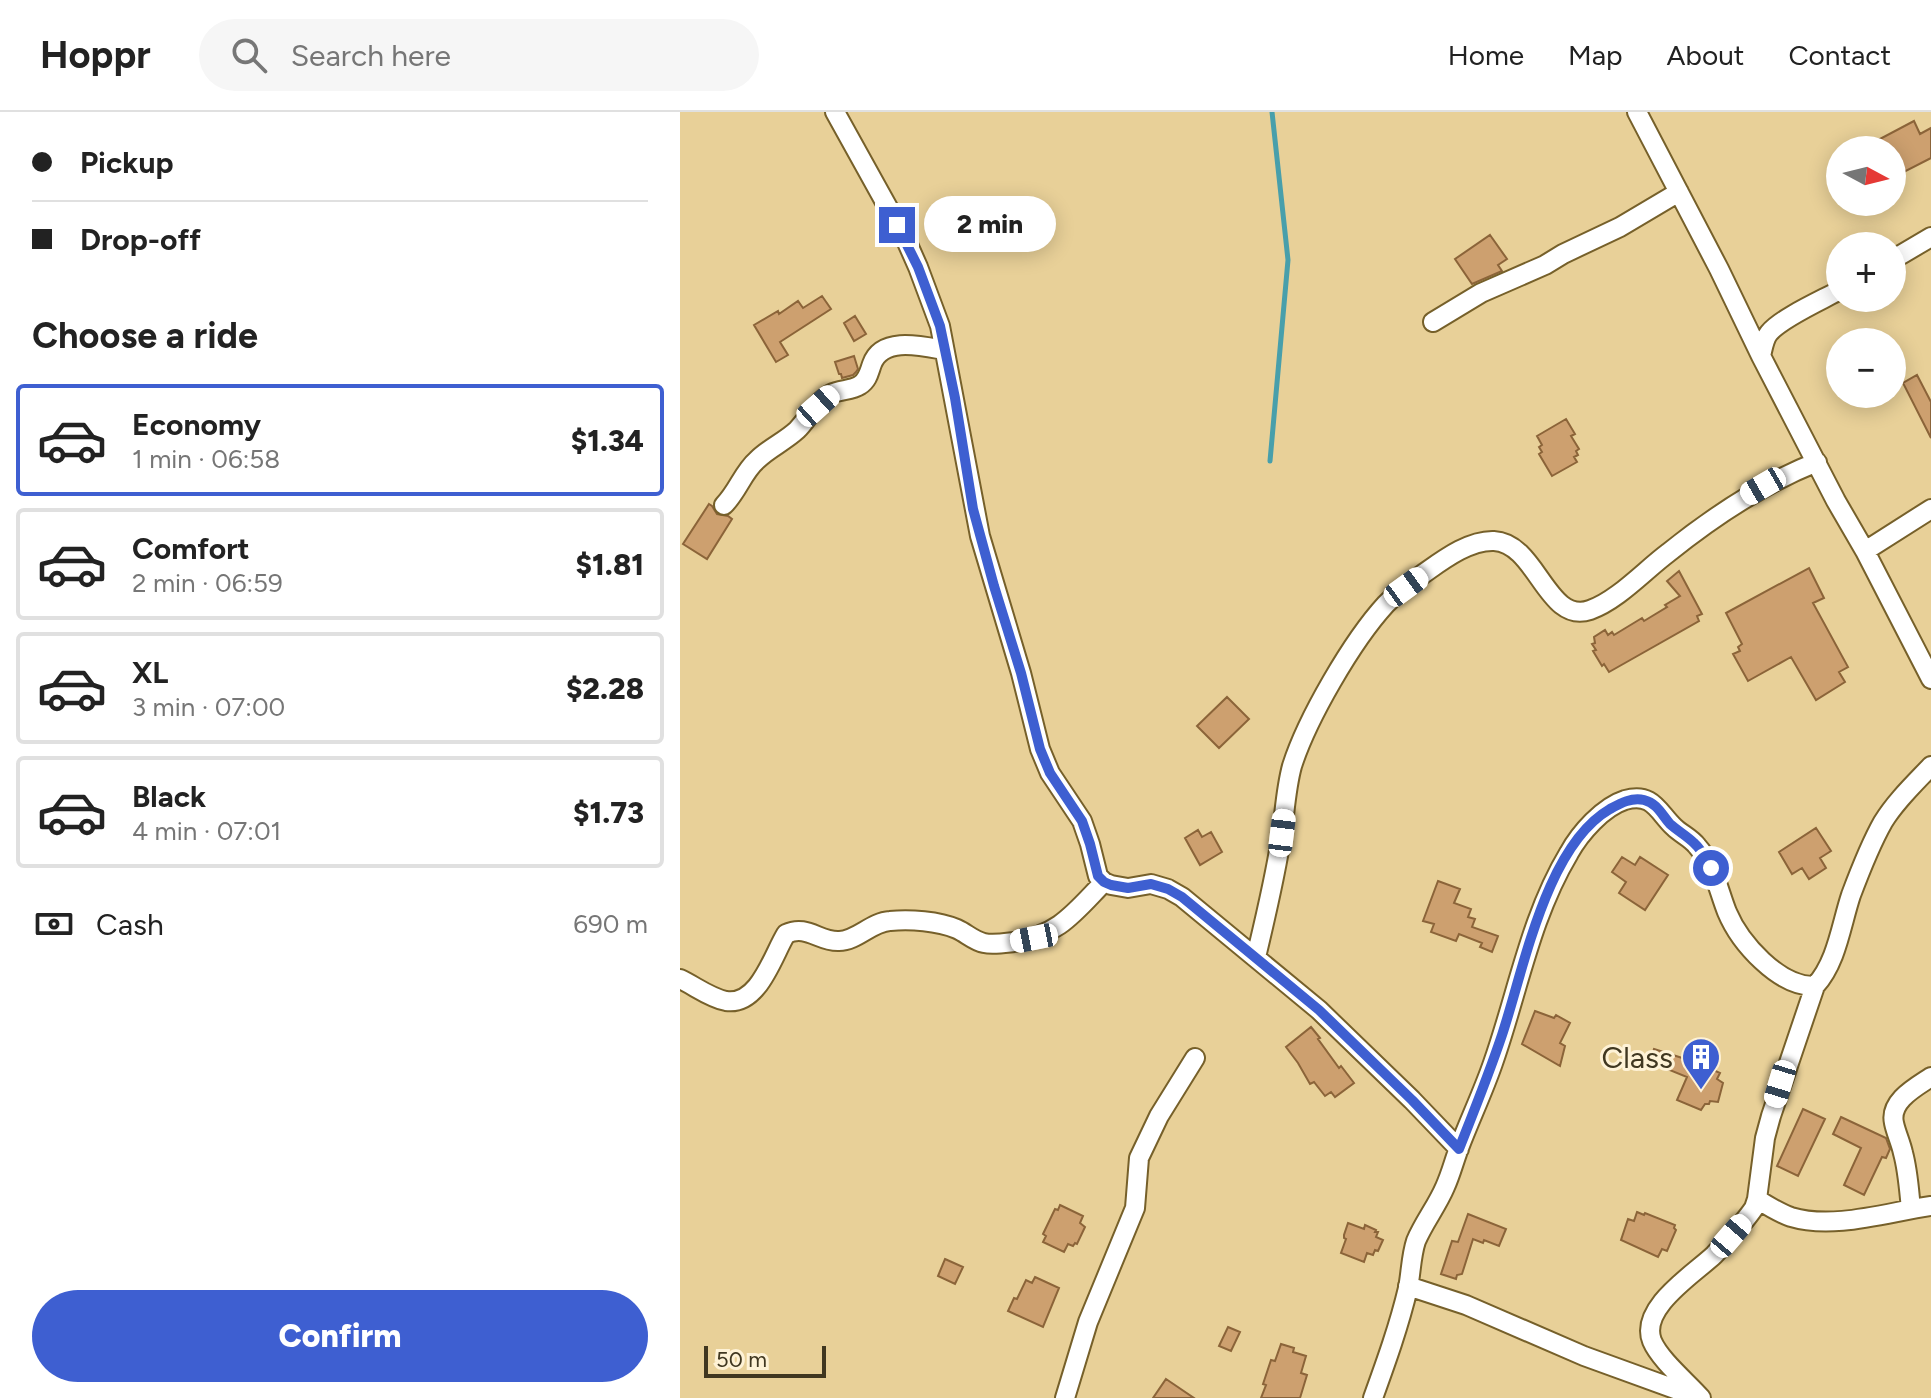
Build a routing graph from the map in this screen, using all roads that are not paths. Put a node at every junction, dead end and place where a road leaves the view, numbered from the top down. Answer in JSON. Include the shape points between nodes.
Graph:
{"nodes":[{"id":1,"x":835,"y":112,"type":"edge"},
{"id":2,"x":1637,"y":112,"type":"edge"},
{"id":3,"x":1679,"y":192,"type":"junction"},
{"id":4,"x":1931,"y":237,"type":"edge"},
{"id":5,"x":1906,"y":252,"type":"edge"},
{"id":6,"x":1826,"y":298,"type":"edge"},
{"id":7,"x":1433,"y":322,"type":"dead end"},
{"id":8,"x":944,"y":350,"type":"junction"},
{"id":9,"x":1761,"y":356,"type":"junction"},
{"id":10,"x":1817,"y":462,"type":"junction"},
{"id":11,"x":724,"y":505,"type":"dead end"},
{"id":12,"x":1931,"y":509,"type":"edge"},
{"id":13,"x":1865,"y":551,"type":"junction"},
{"id":14,"x":1931,"y":679,"type":"edge"},
{"id":15,"x":1931,"y":766,"type":"edge"},
{"id":16,"x":1104,"y":882,"type":"junction"},
{"id":17,"x":1256,"y":957,"type":"junction"},
{"id":18,"x":680,"y":979,"type":"edge"},
{"id":19,"x":1815,"y":986,"type":"junction"},
{"id":20,"x":1195,"y":1058,"type":"dead end"},
{"id":21,"x":1931,"y":1077,"type":"edge"},
{"id":22,"x":1459,"y":1149,"type":"junction"},
{"id":23,"x":1757,"y":1199,"type":"junction"},
{"id":24,"x":1931,"y":1206,"type":"edge"},
{"id":25,"x":1911,"y":1209,"type":"junction"},
{"id":26,"x":1408,"y":1286,"type":"junction"},
{"id":27,"x":1065,"y":1398,"type":"edge"},
{"id":28,"x":1373,"y":1398,"type":"edge"},
{"id":29,"x":1700,"y":1398,"type":"edge"}],
"edges":[{"from":1,"to":8,"type":"street","via":[[906,240],[940,326]]},
{"from":2,"to":3,"type":"street"},
{"from":3,"to":7,"type":"street"},
{"from":3,"to":9,"type":"street"},
{"from":4,"to":5,"type":"street"},
{"from":6,"to":9,"type":"street","via":[[1770,331]]},
{"from":8,"to":11,"type":"street","via":[[909,344],[882,351],[864,383],[830,394],[798,429],[755,461]]},
{"from":8,"to":16,"type":"street","via":[[977,523],[1040,749],[1082,821]]},
{"from":9,"to":10,"type":"street"},
{"from":10,"to":13,"type":"street"},
{"from":10,"to":17,"type":"street","via":[[1742,499],[1592,609],[1569,612],[1520,553],[1494,541],[1457,551],[1396,595],[1354,648],[1302,740],[1287,789]]},
{"from":12,"to":13,"type":"street"},
{"from":13,"to":14,"type":"street"},
{"from":15,"to":19,"type":"street","via":[[1883,821],[1829,967]]},
{"from":16,"to":17,"type":"street","via":[[1168,889]]},
{"from":16,"to":18,"type":"street","via":[[1064,922],[1034,938],[981,943],[946,925],[889,921],[839,941],[798,930],[786,934],[747,996],[716,998]]},
{"from":17,"to":22,"type":"street","via":[[1319,1010]]},
{"from":19,"to":22,"type":"street","via":[[1795,983],[1764,962],[1731,920],[1698,847],[1654,803],[1625,800],[1586,828],[1547,895]]},
{"from":19,"to":23,"type":"street","via":[[1768,1127]]},
{"from":20,"to":27,"type":"street","via":[[1139,1158],[1135,1208],[1088,1322]]},
{"from":21,"to":25,"type":"street","via":[[1902,1097],[1893,1116]]},
{"from":22,"to":26,"type":"street","via":[[1417,1238]]},
{"from":23,"to":25,"type":"street","via":[[1794,1218],[1822,1222]]},
{"from":23,"to":29,"type":"street","via":[[1713,1256],[1671,1292],[1652,1325],[1652,1342]]},
{"from":24,"to":25,"type":"street"},
{"from":26,"to":28,"type":"street"},
{"from":26,"to":29,"type":"street"}]}
